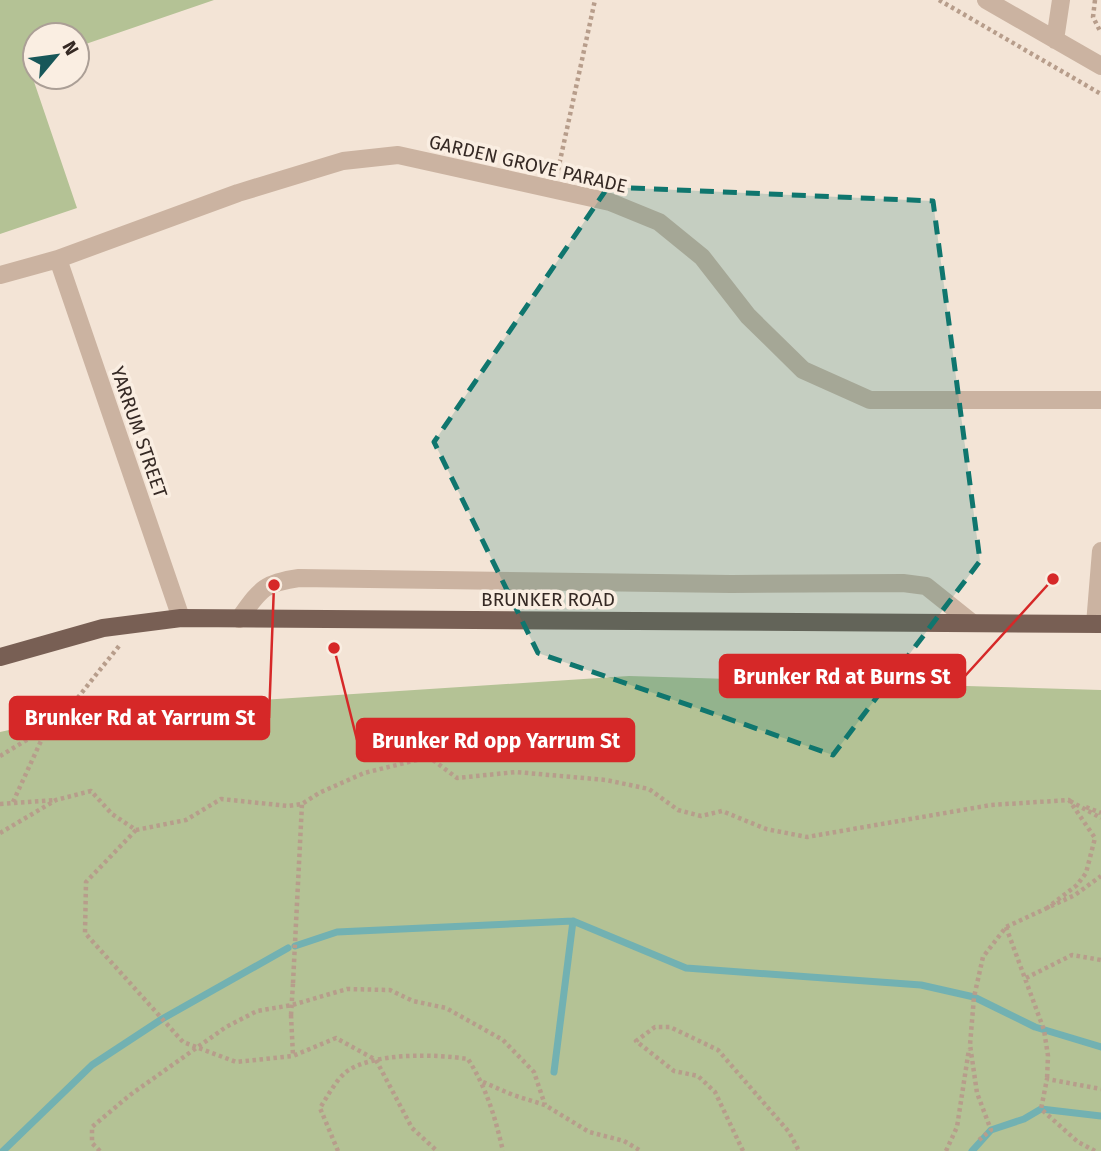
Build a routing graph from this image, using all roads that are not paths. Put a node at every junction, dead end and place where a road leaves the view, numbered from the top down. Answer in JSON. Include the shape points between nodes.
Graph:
{"nodes":[{"id":1,"x":986,"y":0,"type":"edge"},
{"id":2,"x":1061,"y":0,"type":"edge"},
{"id":3,"x":1055,"y":40,"type":"junction"},
{"id":4,"x":1101,"y":66,"type":"edge"},
{"id":5,"x":58,"y":259,"type":"junction"},
{"id":6,"x":0,"y":275,"type":"edge"},
{"id":7,"x":1101,"y":400,"type":"edge"},
{"id":8,"x":1101,"y":551,"type":"edge"},
{"id":9,"x":181,"y":618,"type":"junction"},
{"id":10,"x":239,"y":619,"type":"junction"},
{"id":11,"x":971,"y":622,"type":"junction"},
{"id":12,"x":1098,"y":624,"type":"edge"},
{"id":13,"x":0,"y":657,"type":"edge"}],
"edges":[{"from":1,"to":3,"type":"street"},
{"from":2,"to":3,"type":"street"},
{"from":3,"to":4,"type":"street"},
{"from":5,"to":6,"type":"street","name":"GARDEN GROVE PARADE"},
{"from":5,"to":7,"type":"street","name":"GARDEN GROVE PARADE","via":[[238,193],[343,161],[398,155],[610,202],[659,222],[702,257],[748,316],[803,370],[870,400]]},
{"from":5,"to":9,"type":"street","name":"YARRUM STREET"},
{"from":8,"to":12,"type":"street"},
{"from":9,"to":10,"type":"main road","name":"BRUNKER ROAD"},
{"from":9,"to":13,"type":"main road","name":"BRUNKER ROAD","via":[[103,628]]},
{"from":10,"to":11,"type":"main road","name":"BRUNKER ROAD"},
{"from":10,"to":11,"type":"street","via":[[274,582],[299,578],[903,583],[926,586]]},
{"from":11,"to":12,"type":"main road","name":"BRUNKER ROAD"}]}
